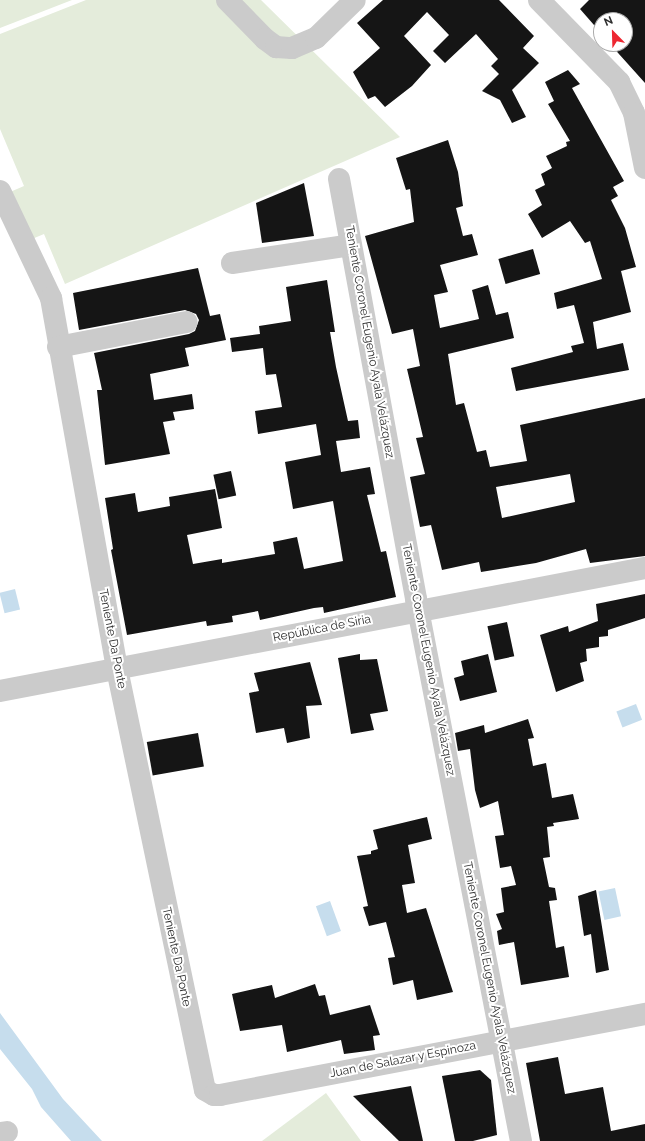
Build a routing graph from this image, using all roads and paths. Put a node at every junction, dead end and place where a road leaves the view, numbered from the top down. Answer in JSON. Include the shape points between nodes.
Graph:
{"nodes":[{"id":1,"x":227,"y":0,"type":"edge"},
{"id":2,"x":355,"y":0,"type":"edge"},
{"id":3,"x":539,"y":0,"type":"edge"},
{"id":4,"x":645,"y":168,"type":"edge"},
{"id":5,"x":339,"y":179,"type":"dead end"},
{"id":6,"x":0,"y":191,"type":"edge"},
{"id":7,"x":351,"y":245,"type":"junction"},
{"id":8,"x":232,"y":263,"type":"dead end"},
{"id":9,"x":187,"y":322,"type":"dead end"},
{"id":10,"x":58,"y":347,"type":"junction"},
{"id":11,"x":645,"y":568,"type":"edge"},
{"id":12,"x":418,"y":611,"type":"junction"},
{"id":13,"x":117,"y":669,"type":"junction"},
{"id":14,"x":0,"y":691,"type":"edge"},
{"id":15,"x":645,"y":1014,"type":"edge"},
{"id":16,"x":501,"y":1041,"type":"junction"},
{"id":17,"x":210,"y":1102,"type":"joint"},
{"id":18,"x":521,"y":1141,"type":"edge"}],
"edges":[{"from":1,"to":2,"type":"street","via":[[276,47],[292,48],[316,38]]},
{"from":3,"to":4,"type":"street","via":[[619,82],[634,113]]},
{"from":5,"to":7,"type":"street","name":"Teniente Coronel Eugenio Ayala Velázquez"},
{"from":6,"to":10,"type":"street","name":"Teniente Da Ponte","via":[[47,286]]},
{"from":7,"to":8,"type":"street"},
{"from":7,"to":12,"type":"street","name":"Teniente Coronel Eugenio Ayala Velázquez"},
{"from":9,"to":10,"type":"street"},
{"from":10,"to":13,"type":"street","name":"Teniente Da Ponte"},
{"from":11,"to":12,"type":"street","name":"República de Siria"},
{"from":12,"to":13,"type":"street","name":"República de Siria"},
{"from":12,"to":16,"type":"street","name":"Teniente Coronel Eugenio Ayala Velázquez"},
{"from":13,"to":14,"type":"street","name":"República de Siria"},
{"from":13,"to":17,"type":"street","name":"Teniente Da Ponte","via":[[202,1085]]},
{"from":15,"to":16,"type":"street","name":"Juan de Salazar y Espinoza"},
{"from":16,"to":17,"type":"street","name":"Juan de Salazar y Espinoza","via":[[220,1095]]},
{"from":16,"to":18,"type":"street","name":"Teniente Coronel Eugenio Ayala Velázquez"}]}
